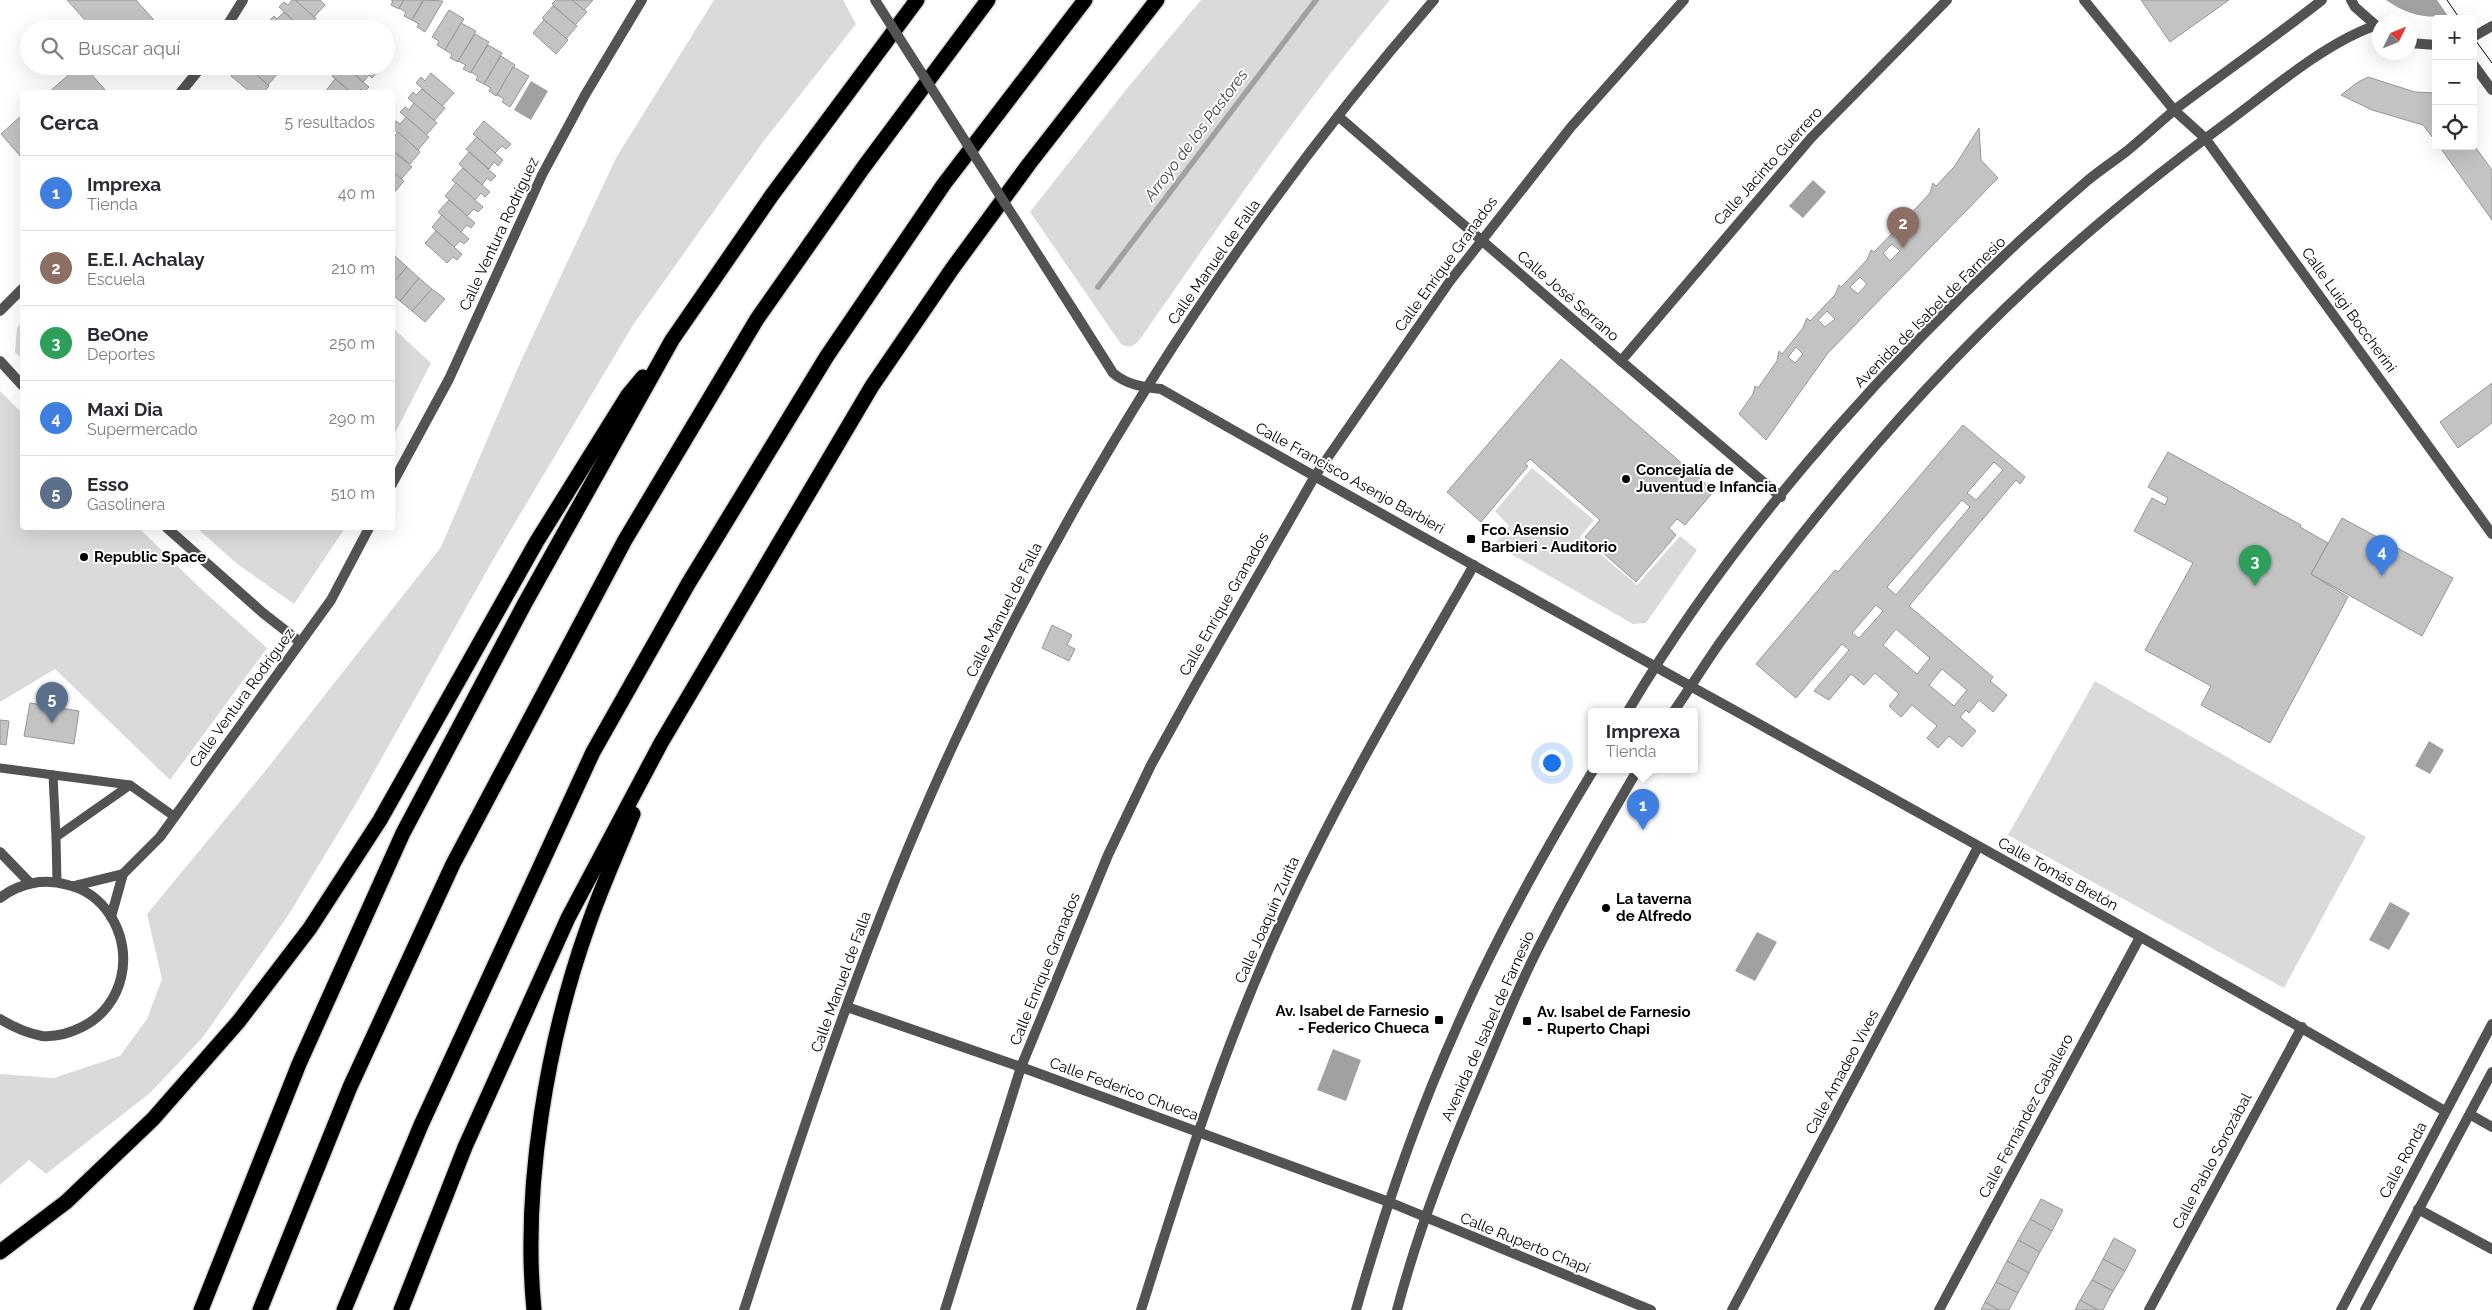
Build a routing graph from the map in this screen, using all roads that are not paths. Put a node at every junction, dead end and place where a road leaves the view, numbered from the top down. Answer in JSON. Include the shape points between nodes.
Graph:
{"nodes":[{"id":1,"x":243,"y":0,"type":"edge"},
{"id":2,"x":642,"y":0,"type":"edge"},
{"id":3,"x":874,"y":0,"type":"edge"},
{"id":4,"x":917,"y":0,"type":"edge"},
{"id":5,"x":988,"y":0,"type":"edge"},
{"id":6,"x":1086,"y":0,"type":"edge"},
{"id":7,"x":1157,"y":0,"type":"edge"},
{"id":8,"x":1434,"y":0,"type":"edge"},
{"id":9,"x":1684,"y":0,"type":"edge"},
{"id":10,"x":1947,"y":0,"type":"edge"},
{"id":11,"x":2084,"y":0,"type":"edge"},
{"id":12,"x":2322,"y":0,"type":"edge"},
{"id":13,"x":2351,"y":0,"type":"edge"},
{"id":14,"x":231,"y":20,"type":"edge"},
{"id":15,"x":2372,"y":23,"type":"edge"},
{"id":16,"x":2492,"y":26,"type":"edge"},
{"id":17,"x":2372,"y":29,"type":"edge"},
{"id":18,"x":2477,"y":35,"type":"edge"},
{"id":19,"x":2417,"y":44,"type":"edge"},
{"id":20,"x":2432,"y":45,"type":"edge"},
{"id":21,"x":2477,"y":69,"type":"edge"},
{"id":22,"x":195,"y":75,"type":"edge"},
{"id":23,"x":183,"y":90,"type":"edge"},
{"id":24,"x":2492,"y":90,"type":"edge"},
{"id":25,"x":2174,"y":110,"type":"junction"},
{"id":26,"x":1338,"y":116,"type":"junction"},
{"id":27,"x":2205,"y":138,"type":"junction"},
{"id":28,"x":1480,"y":241,"type":"junction"},
{"id":29,"x":20,"y":291,"type":"edge"},
{"id":30,"x":0,"y":311,"type":"edge"},
{"id":31,"x":672,"y":340,"type":"junction"},
{"id":32,"x":0,"y":361,"type":"edge"},
{"id":33,"x":1621,"y":361,"type":"junction"},
{"id":34,"x":20,"y":383,"type":"edge"},
{"id":35,"x":1147,"y":387,"type":"junction"},
{"id":36,"x":1315,"y":476,"type":"junction"},
{"id":37,"x":395,"y":479,"type":"edge"},
{"id":38,"x":1781,"y":497,"type":"junction"},
{"id":39,"x":169,"y":530,"type":"edge"},
{"id":40,"x":368,"y":530,"type":"edge"},
{"id":41,"x":2492,"y":534,"type":"edge"},
{"id":42,"x":1474,"y":565,"type":"junction"},
{"id":43,"x":300,"y":642,"type":"junction"},
{"id":44,"x":1655,"y":666,"type":"junction"},
{"id":45,"x":1691,"y":688,"type":"junction"},
{"id":46,"x":1630,"y":708,"type":"edge"},
{"id":47,"x":1676,"y":708,"type":"edge"},
{"id":48,"x":662,"y":743,"type":"junction"},
{"id":49,"x":0,"y":768,"type":"edge"},
{"id":50,"x":1592,"y":773,"type":"edge"},
{"id":51,"x":1636,"y":773,"type":"edge"},
{"id":52,"x":53,"y":775,"type":"junction"},
{"id":53,"x":130,"y":785,"type":"junction"},
{"id":54,"x":175,"y":817,"type":"junction"},
{"id":55,"x":56,"y":837,"type":"junction"},
{"id":56,"x":1978,"y":847,"type":"junction"},
{"id":57,"x":0,"y":852,"type":"edge"},
{"id":58,"x":123,"y":874,"type":"junction"},
{"id":59,"x":57,"y":882,"type":"junction"},
{"id":60,"x":30,"y":883,"type":"junction"},
{"id":61,"x":73,"y":886,"type":"junction"},
{"id":62,"x":0,"y":898,"type":"edge"},
{"id":63,"x":111,"y":917,"type":"junction"},
{"id":64,"x":2140,"y":937,"type":"junction"},
{"id":65,"x":847,"y":1007,"type":"junction"},
{"id":66,"x":0,"y":1019,"type":"edge"},
{"id":67,"x":2492,"y":1024,"type":"edge"},
{"id":68,"x":2302,"y":1027,"type":"junction"},
{"id":69,"x":1021,"y":1067,"type":"junction"},
{"id":70,"x":2492,"y":1072,"type":"edge"},
{"id":71,"x":2445,"y":1111,"type":"junction"},
{"id":72,"x":2471,"y":1115,"type":"junction"},
{"id":73,"x":2492,"y":1127,"type":"edge"},
{"id":74,"x":1197,"y":1132,"type":"junction"},
{"id":75,"x":1389,"y":1202,"type":"junction"},
{"id":76,"x":2418,"y":1209,"type":"junction"},
{"id":77,"x":1424,"y":1218,"type":"junction"},
{"id":78,"x":2492,"y":1249,"type":"edge"},
{"id":79,"x":0,"y":1252,"type":"edge"},
{"id":80,"x":201,"y":1310,"type":"edge"},
{"id":81,"x":260,"y":1310,"type":"edge"},
{"id":82,"x":344,"y":1310,"type":"edge"},
{"id":83,"x":400,"y":1310,"type":"edge"},
{"id":84,"x":534,"y":1310,"type":"edge"},
{"id":85,"x":744,"y":1310,"type":"edge"},
{"id":86,"x":945,"y":1310,"type":"edge"},
{"id":87,"x":1141,"y":1310,"type":"edge"},
{"id":88,"x":1356,"y":1310,"type":"edge"},
{"id":89,"x":1397,"y":1310,"type":"edge"},
{"id":90,"x":1651,"y":1310,"type":"edge"},
{"id":91,"x":1732,"y":1310,"type":"edge"},
{"id":92,"x":1939,"y":1310,"type":"edge"},
{"id":93,"x":2149,"y":1310,"type":"edge"},
{"id":94,"x":2340,"y":1310,"type":"edge"},
{"id":95,"x":2365,"y":1310,"type":"edge"}],
"edges":[{"from":1,"to":14,"type":"street"},
{"from":2,"to":37,"type":"street","name":"Calle Ventura Rodríguez","via":[[542,175],[450,378]]},
{"from":3,"to":35,"type":"street","name":"Calle Francisco Asenjo Barbieri","bridge":true,"via":[[1113,373],[1132,384]]},
{"from":4,"to":31,"type":"highway","via":[[772,195]]},
{"from":5,"to":81,"type":"highway","via":[[863,168],[757,319],[625,540],[453,864],[350,1087]]},
{"from":6,"to":82,"type":"highway","via":[[944,184],[827,356],[688,584],[589,761],[421,1125]]},
{"from":7,"to":48,"type":"highway","via":[[1029,164],[872,386]]},
{"from":8,"to":26,"type":"street","name":"Calle Manuel de Falla"},
{"from":9,"to":28,"type":"street","name":"Calle Enrique Granados","via":[[1571,127]]},
{"from":10,"to":33,"type":"street","name":"Calle Jacinto Guerrero","via":[[1812,138]]},
{"from":11,"to":25,"type":"street","name":"Calle Luigi Boccherini"},
{"from":12,"to":25,"type":"street","name":"Avenida de Isabel de Farnesio"},
{"from":13,"to":15,"type":"street"},
{"from":16,"to":18,"type":"street"},
{"from":17,"to":27,"type":"street","via":[[2357,32],[2331,47]]},
{"from":19,"to":20,"type":"street"},
{"from":21,"to":24,"type":"street"},
{"from":22,"to":23,"type":"street"},
{"from":25,"to":27,"type":"street","name":"Calle Luigi Boccherini"},
{"from":25,"to":38,"type":"street","name":"Avenida de Isabel de Farnesio","via":[[2009,252],[1920,339]]},
{"from":26,"to":28,"type":"street","name":"Calle José Serrano"},
{"from":26,"to":35,"type":"street","name":"Calle Manuel de Falla","via":[[1244,239]]},
{"from":27,"to":41,"type":"street","name":"Calle Luigi Boccherini"},
{"from":27,"to":45,"type":"street","via":[[2033,282],[1949,366],[1866,458],[1787,555],[1720,642]]},
{"from":28,"to":33,"type":"street","name":"Calle José Serrano"},
{"from":28,"to":36,"type":"street","name":"Calle Enrique Granados"},
{"from":29,"to":30,"type":"street"},
{"from":31,"to":79,"type":"highway","via":[[628,395],[537,541],[380,820],[310,928],[239,1021],[153,1119],[66,1202]]},
{"from":31,"to":80,"type":"highway","via":[[525,603],[403,833],[299,1064]]},
{"from":32,"to":34,"type":"street"},
{"from":33,"to":38,"type":"street","name":"Calle José Serrano"},
{"from":35,"to":36,"type":"street","name":"Calle Francisco Asenjo Barbieri","via":[[1161,389]]},
{"from":35,"to":65,"type":"street","name":"Calle Manuel de Falla","via":[[1067,521],[955,741],[880,919]]},
{"from":36,"to":42,"type":"street","name":"Calle Francisco Asenjo Barbieri"},
{"from":36,"to":69,"type":"street","name":"Calle Enrique Granados","via":[[1151,765],[1108,855]]},
{"from":38,"to":44,"type":"street","name":"Avenida de Isabel de Farnesio","via":[[1737,551]]},
{"from":39,"to":43,"type":"street","via":[[262,613]]},
{"from":40,"to":43,"type":"street","name":"Calle Ventura Rodríguez","via":[[331,600]]},
{"from":42,"to":44,"type":"street","name":"Calle Francisco Asenjo Barbieri"},
{"from":42,"to":74,"type":"street","name":"Calle Joaquín Zurita","via":[[1317,847],[1261,967]]},
{"from":43,"to":54,"type":"street","name":"Calle Ventura Rodríguez"},
{"from":44,"to":45,"type":"street","name":"Calle Tomás Bretón"},
{"from":44,"to":46,"type":"street","name":"Avenida de Isabel de Farnesio"},
{"from":45,"to":47,"type":"street"},
{"from":45,"to":56,"type":"street","name":"Calle Tomás Bretón"},
{"from":48,"to":83,"type":"highway","via":[[568,918],[465,1147]]},
{"from":48,"to":84,"type":"highway","via":[[587,927],[558,1029],[536,1149],[530,1274]]},
{"from":49,"to":52,"type":"lane"},
{"from":50,"to":75,"type":"street","name":"Avenida de Isabel de Farnesio","via":[[1506,925],[1455,1029]]},
{"from":51,"to":77,"type":"street","name":"Avenida de Isabel de Farnesio","via":[[1541,942],[1441,1170]]},
{"from":52,"to":53,"type":"lane"},
{"from":52,"to":55,"type":"lane"},
{"from":53,"to":54,"type":"lane"},
{"from":53,"to":55,"type":"lane"},
{"from":54,"to":58,"type":"street","name":"Calle Ventura Rodríguez"},
{"from":55,"to":59,"type":"lane"},
{"from":56,"to":64,"type":"street","name":"Calle Tomás Bretón"},
{"from":56,"to":91,"type":"street","name":"Calle Amadeo Vives"},
{"from":57,"to":60,"type":"street"},
{"from":58,"to":61,"type":"street"},
{"from":58,"to":63,"type":"street","name":"Calle Ventura Rodríguez"},
{"from":59,"to":60,"type":"street"},
{"from":59,"to":61,"type":"street"},
{"from":60,"to":62,"type":"street"},
{"from":61,"to":63,"type":"street","via":[[103,905]]},
{"from":63,"to":66,"type":"street","via":[[118,927],[125,952],[122,979],[111,1002],[93,1022],[70,1033],[43,1036],[17,1030]]},
{"from":64,"to":68,"type":"street","name":"Calle Tomás Bretón"},
{"from":64,"to":92,"type":"street","name":"Calle Fernández Caballero"},
{"from":65,"to":69,"type":"street","name":"Calle Federico Chueca"},
{"from":65,"to":85,"type":"street","name":"Calle Manuel de Falla"},
{"from":67,"to":71,"type":"street","name":"Calle Ronda"},
{"from":68,"to":71,"type":"street","name":"Calle Tomás Bretón"},
{"from":68,"to":93,"type":"street","name":"Calle Pablo Sorozábal"},
{"from":69,"to":74,"type":"street","name":"Calle Federico Chueca"},
{"from":69,"to":86,"type":"street","name":"Calle Enrique Granados"},
{"from":70,"to":72,"type":"street"},
{"from":71,"to":94,"type":"street","name":"Calle Ronda"},
{"from":72,"to":73,"type":"street"},
{"from":72,"to":76,"type":"street"},
{"from":74,"to":75,"type":"street","name":"Calle Federico Chueca"},
{"from":74,"to":87,"type":"street","name":"Calle Joaquín Zurita"},
{"from":75,"to":77,"type":"street","name":"Calle Ruperto Chapí"},
{"from":75,"to":88,"type":"street","name":"Avenida de Isabel de Farnesio"},
{"from":76,"to":78,"type":"street"},
{"from":76,"to":95,"type":"street"},
{"from":77,"to":89,"type":"street","name":"Avenida de Isabel de Farnesio"},
{"from":77,"to":90,"type":"street","name":"Calle Ruperto Chapí"}]}
